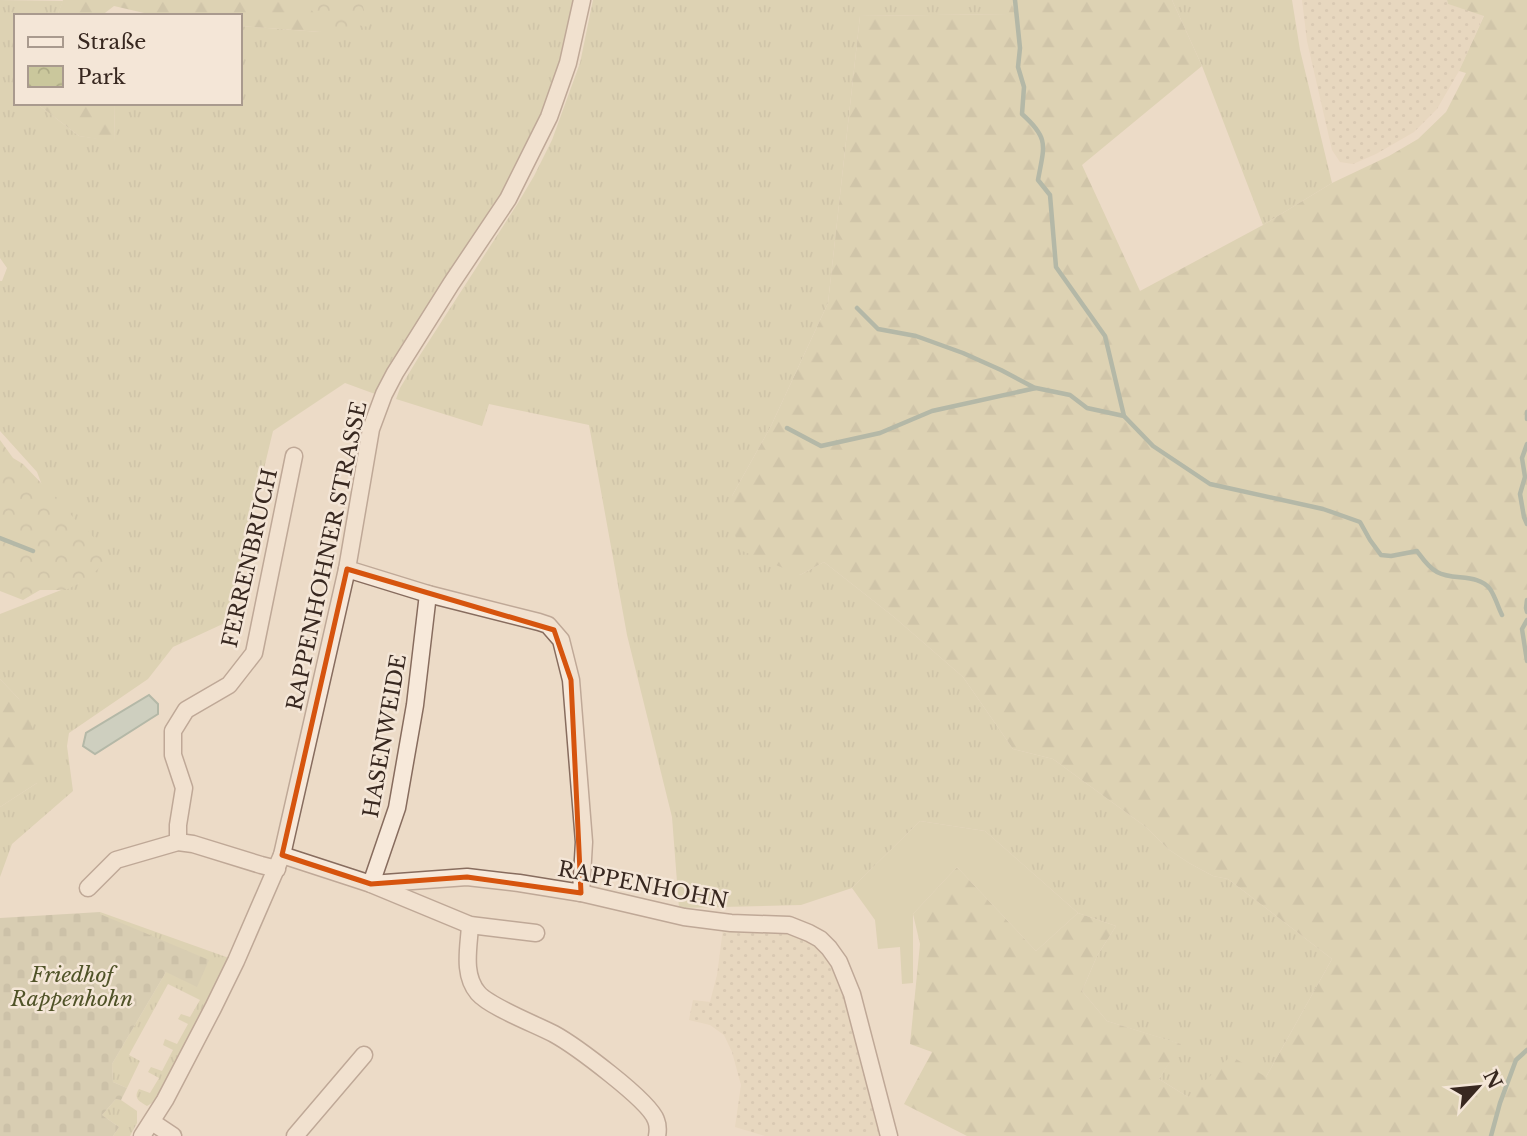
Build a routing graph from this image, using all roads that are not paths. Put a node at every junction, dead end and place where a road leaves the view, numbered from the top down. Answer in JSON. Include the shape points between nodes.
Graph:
{"nodes":[{"id":1,"x":582,"y":0,"type":"edge"},
{"id":2,"x":294,"y":456,"type":"dead end"},
{"id":3,"x":347,"y":569,"type":"junction"},
{"id":4,"x":428,"y":594,"type":"junction"},
{"id":5,"x":178,"y":842,"type":"junction"},
{"id":6,"x":279,"y":862,"type":"junction"},
{"id":7,"x":371,"y":884,"type":"junction"},
{"id":8,"x":88,"y":888,"type":"dead end"},
{"id":9,"x":581,"y":893,"type":"junction"},
{"id":10,"x":470,"y":925,"type":"junction"},
{"id":11,"x":536,"y":933,"type":"dead end"},
{"id":12,"x":364,"y":1055,"type":"dead end"},
{"id":13,"x":152,"y":1122,"type":"junction"},
{"id":14,"x":142,"y":1136,"type":"edge"},
{"id":15,"x":173,"y":1136,"type":"edge"},
{"id":16,"x":295,"y":1136,"type":"edge"},
{"id":17,"x":657,"y":1136,"type":"edge"},
{"id":18,"x":889,"y":1136,"type":"edge"}],
"edges":[{"from":1,"to":3,"type":"street","name":"RAPPENHOHNER STRASSE","via":[[549,117],[508,199],[384,394],[371,429]]},
{"from":2,"to":5,"type":"street","name":"FERRENBRUCH","via":[[254,653],[229,685],[186,710],[173,731],[173,755],[184,788]]},
{"from":3,"to":4,"type":"street"},
{"from":3,"to":6,"type":"street","name":"RAPPENHOHNER STRASSE"},
{"from":4,"to":7,"type":"street","name":"HASENWEIDE","via":[[397,808]]},
{"from":4,"to":9,"type":"street","via":[[548,625],[561,640],[571,680],[580,786]]},
{"from":5,"to":6,"type":"street","via":[[261,865]]},
{"from":5,"to":8,"type":"street","via":[[117,860]]},
{"from":6,"to":7,"type":"street","name":"RAPPENHOHN"},
{"from":6,"to":13,"type":"street","name":"RAPPENHOHNER STRASSE","via":[[219,996]]},
{"from":7,"to":9,"type":"street","name":"RAPPENHOHN","via":[[467,877]]},
{"from":7,"to":10,"type":"street","name":"RAPPENHOHN"},
{"from":9,"to":18,"type":"street","name":"RAPPENHOHN","via":[[684,917],[789,925],[820,939],[839,962],[852,994]]},
{"from":10,"to":11,"type":"street","name":"RAPPENHOHN"},
{"from":10,"to":17,"type":"street","via":[[468,974],[478,993],[557,1036],[636,1096],[651,1110]]},
{"from":12,"to":16,"type":"street"},
{"from":13,"to":14,"type":"street","name":"RAPPENHOHNER STRASSE"},
{"from":13,"to":15,"type":"street"}]}
